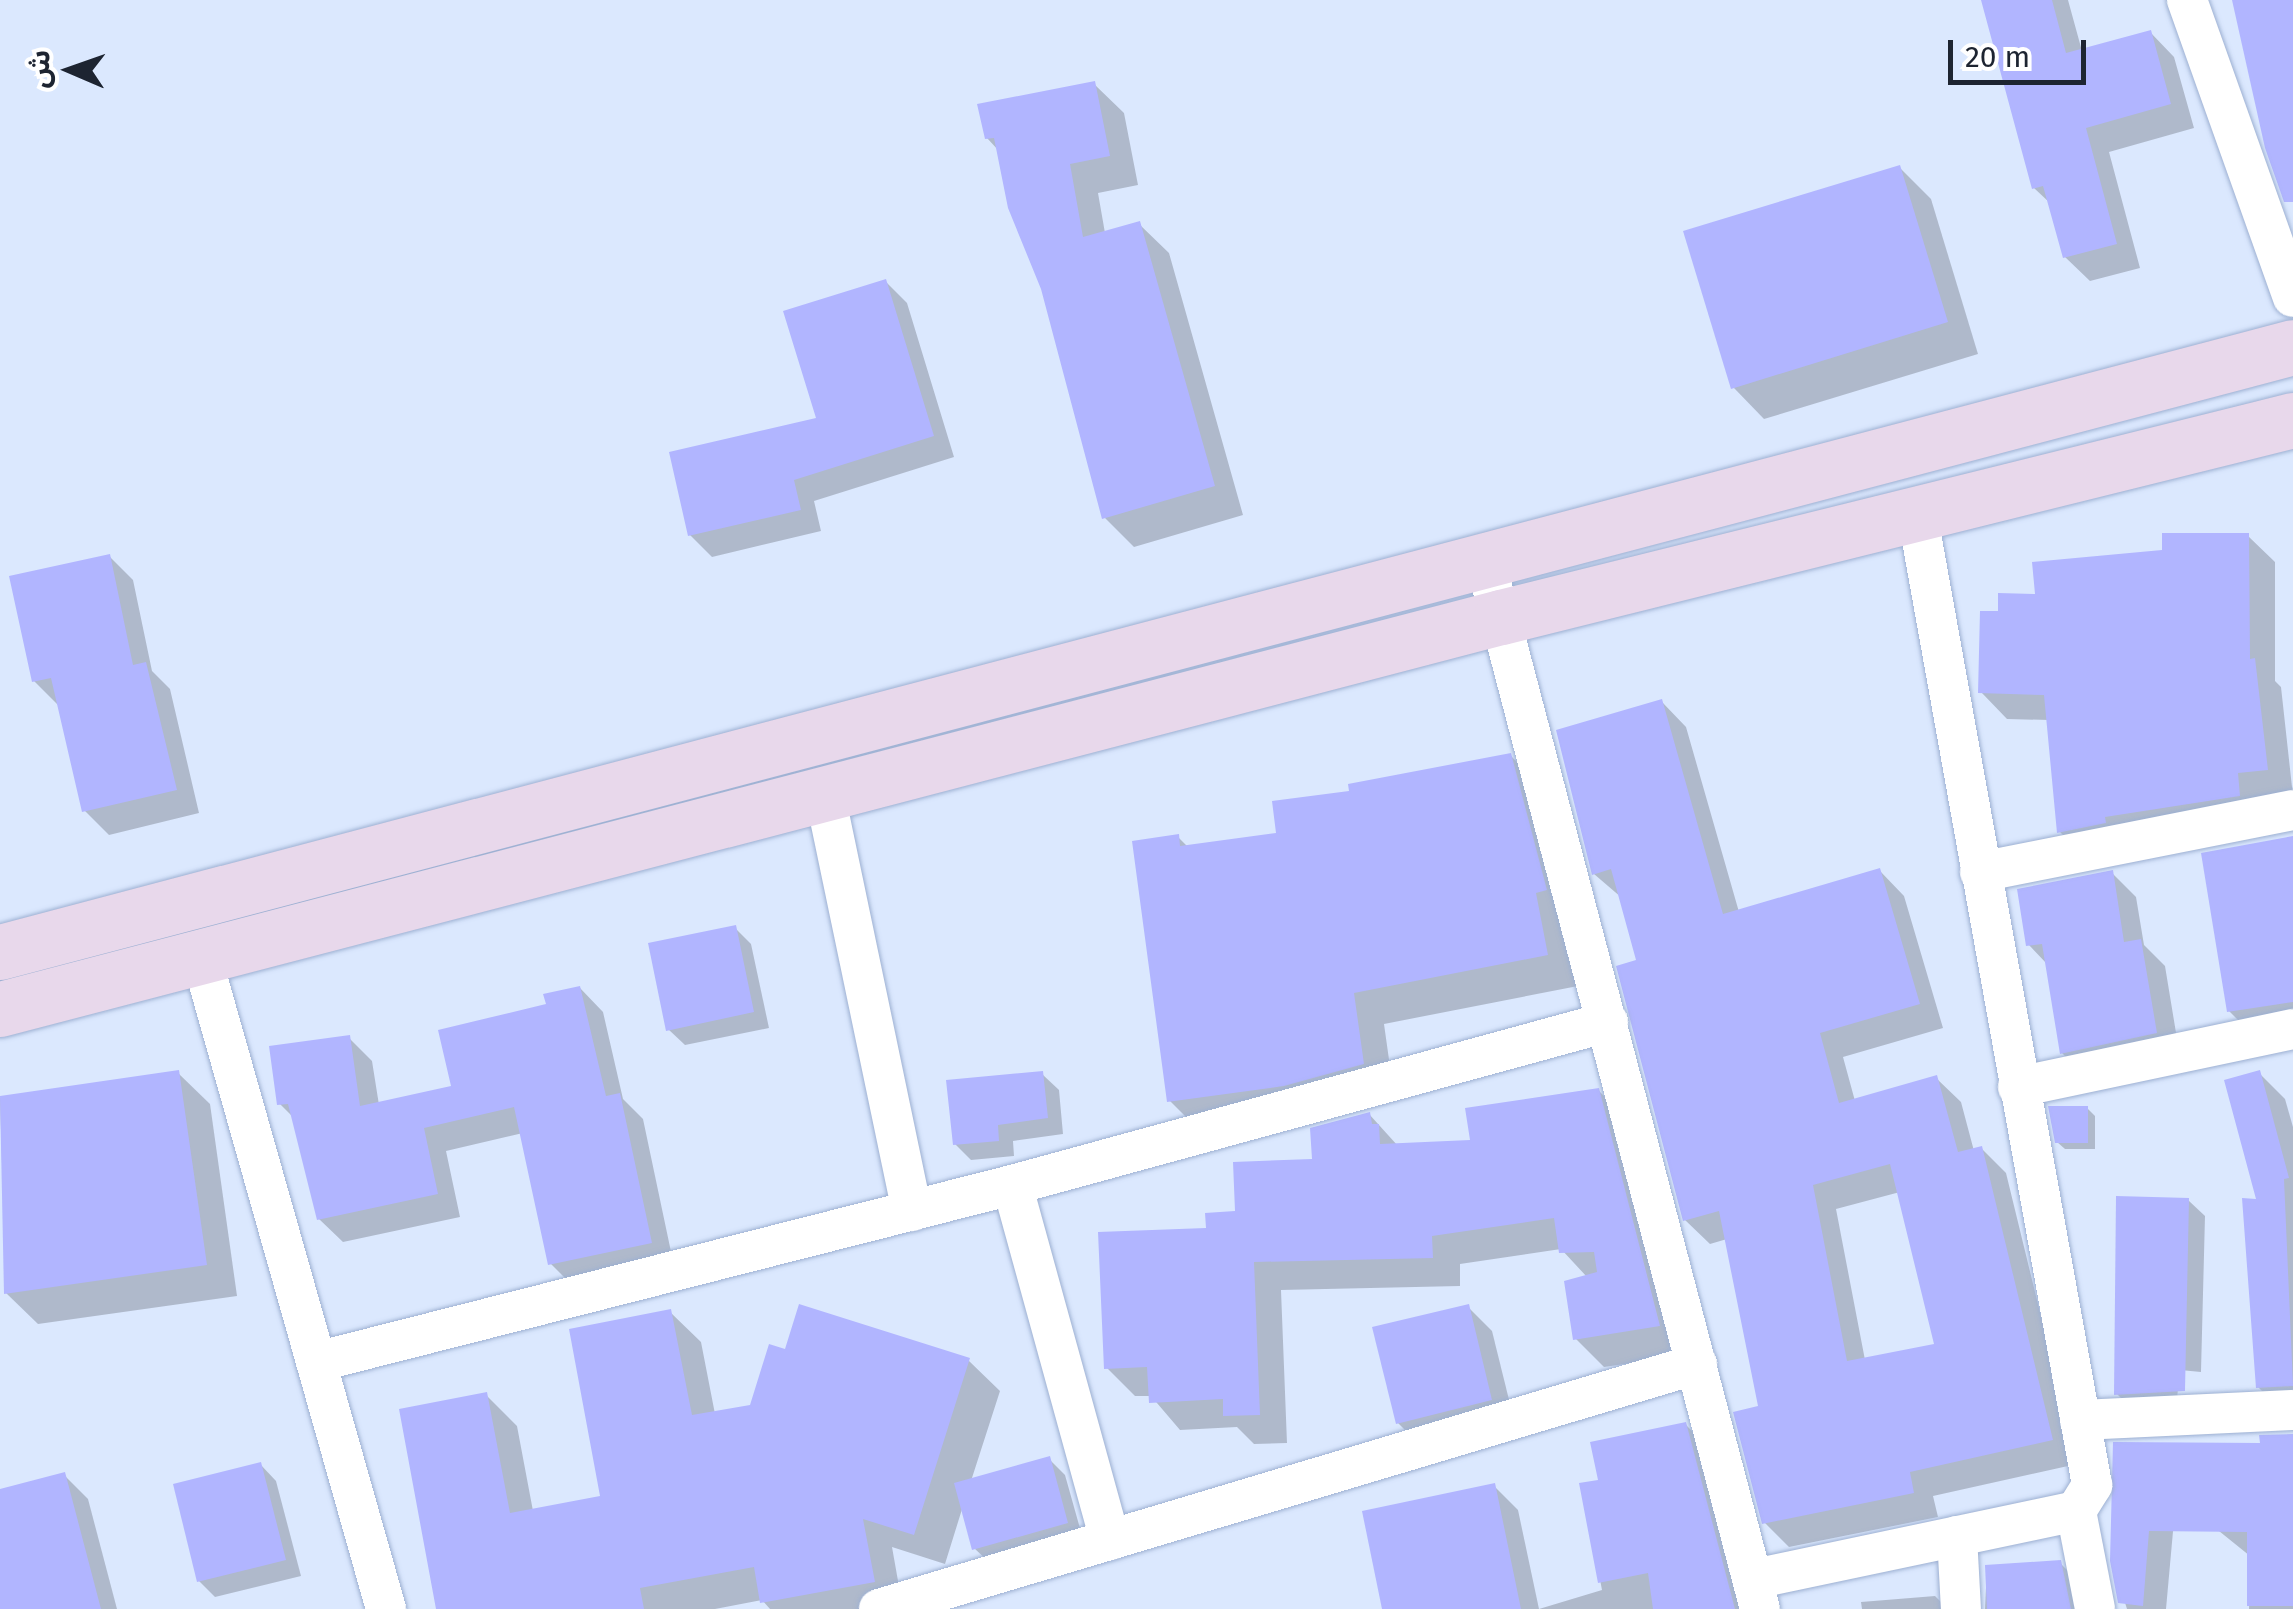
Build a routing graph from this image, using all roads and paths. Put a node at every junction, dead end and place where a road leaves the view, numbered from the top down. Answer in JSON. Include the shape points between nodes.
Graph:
{"nodes":[{"id":1,"x":2187,"y":0,"type":"edge"},
{"id":2,"x":2293,"y":297,"type":"edge"},
{"id":3,"x":2293,"y":347,"type":"edge"},
{"id":4,"x":2293,"y":420,"type":"edge"},
{"id":5,"x":1917,"y":512,"type":"junction"},
{"id":6,"x":1485,"y":560,"type":"junction"},
{"id":7,"x":1501,"y":617,"type":"junction"},
{"id":8,"x":826,"y":795,"type":"junction"},
{"id":9,"x":2293,"y":810,"type":"edge"},
{"id":10,"x":1980,"y":872,"type":"junction"},
{"id":11,"x":0,"y":952,"type":"edge"},
{"id":12,"x":202,"y":959,"type":"junction"},
{"id":13,"x":2,"y":1003,"type":"edge"},
{"id":14,"x":1608,"y":1022,"type":"junction"},
{"id":15,"x":2293,"y":1030,"type":"edge"},
{"id":16,"x":2018,"y":1088,"type":"junction"},
{"id":17,"x":1012,"y":1186,"type":"junction"},
{"id":18,"x":912,"y":1211,"type":"junction"},
{"id":19,"x":316,"y":1362,"type":"junction"},
{"id":20,"x":1698,"y":1364,"type":"junction"},
{"id":21,"x":2293,"y":1410,"type":"edge"},
{"id":22,"x":2080,"y":1420,"type":"junction"},
{"id":23,"x":2076,"y":1511,"type":"junction"},
{"id":24,"x":1956,"y":1536,"type":"junction"},
{"id":25,"x":1110,"y":1540,"type":"junction"},
{"id":26,"x":1757,"y":1594,"type":"edge"},
{"id":27,"x":386,"y":1609,"type":"edge"},
{"id":28,"x":878,"y":1609,"type":"edge"},
{"id":29,"x":1960,"y":1609,"type":"edge"},
{"id":30,"x":2095,"y":1609,"type":"edge"}],
"edges":[{"from":1,"to":2,"type":"street"},
{"from":3,"to":6,"type":"main road"},
{"from":4,"to":5,"type":"main road"},
{"from":5,"to":7,"type":"main road"},
{"from":5,"to":10,"type":"street"},
{"from":6,"to":7,"type":"street"},
{"from":6,"to":11,"type":"main road"},
{"from":7,"to":8,"type":"main road"},
{"from":7,"to":14,"type":"street"},
{"from":8,"to":12,"type":"main road"},
{"from":8,"to":18,"type":"street"},
{"from":9,"to":10,"type":"street"},
{"from":10,"to":16,"type":"street"},
{"from":12,"to":13,"type":"main road"},
{"from":12,"to":19,"type":"street"},
{"from":14,"to":17,"type":"street"},
{"from":14,"to":20,"type":"street"},
{"from":15,"to":16,"type":"street"},
{"from":16,"to":22,"type":"street"},
{"from":17,"to":18,"type":"street"},
{"from":17,"to":25,"type":"street"},
{"from":18,"to":19,"type":"street"},
{"from":19,"to":27,"type":"street"},
{"from":20,"to":25,"type":"street"},
{"from":20,"to":26,"type":"street"},
{"from":21,"to":22,"type":"street"},
{"from":22,"to":23,"type":"street","via":[[2092,1485]]},
{"from":23,"to":24,"type":"street"},
{"from":23,"to":30,"type":"street"},
{"from":24,"to":26,"type":"street"},
{"from":24,"to":29,"type":"street"},
{"from":25,"to":28,"type":"street"}]}
